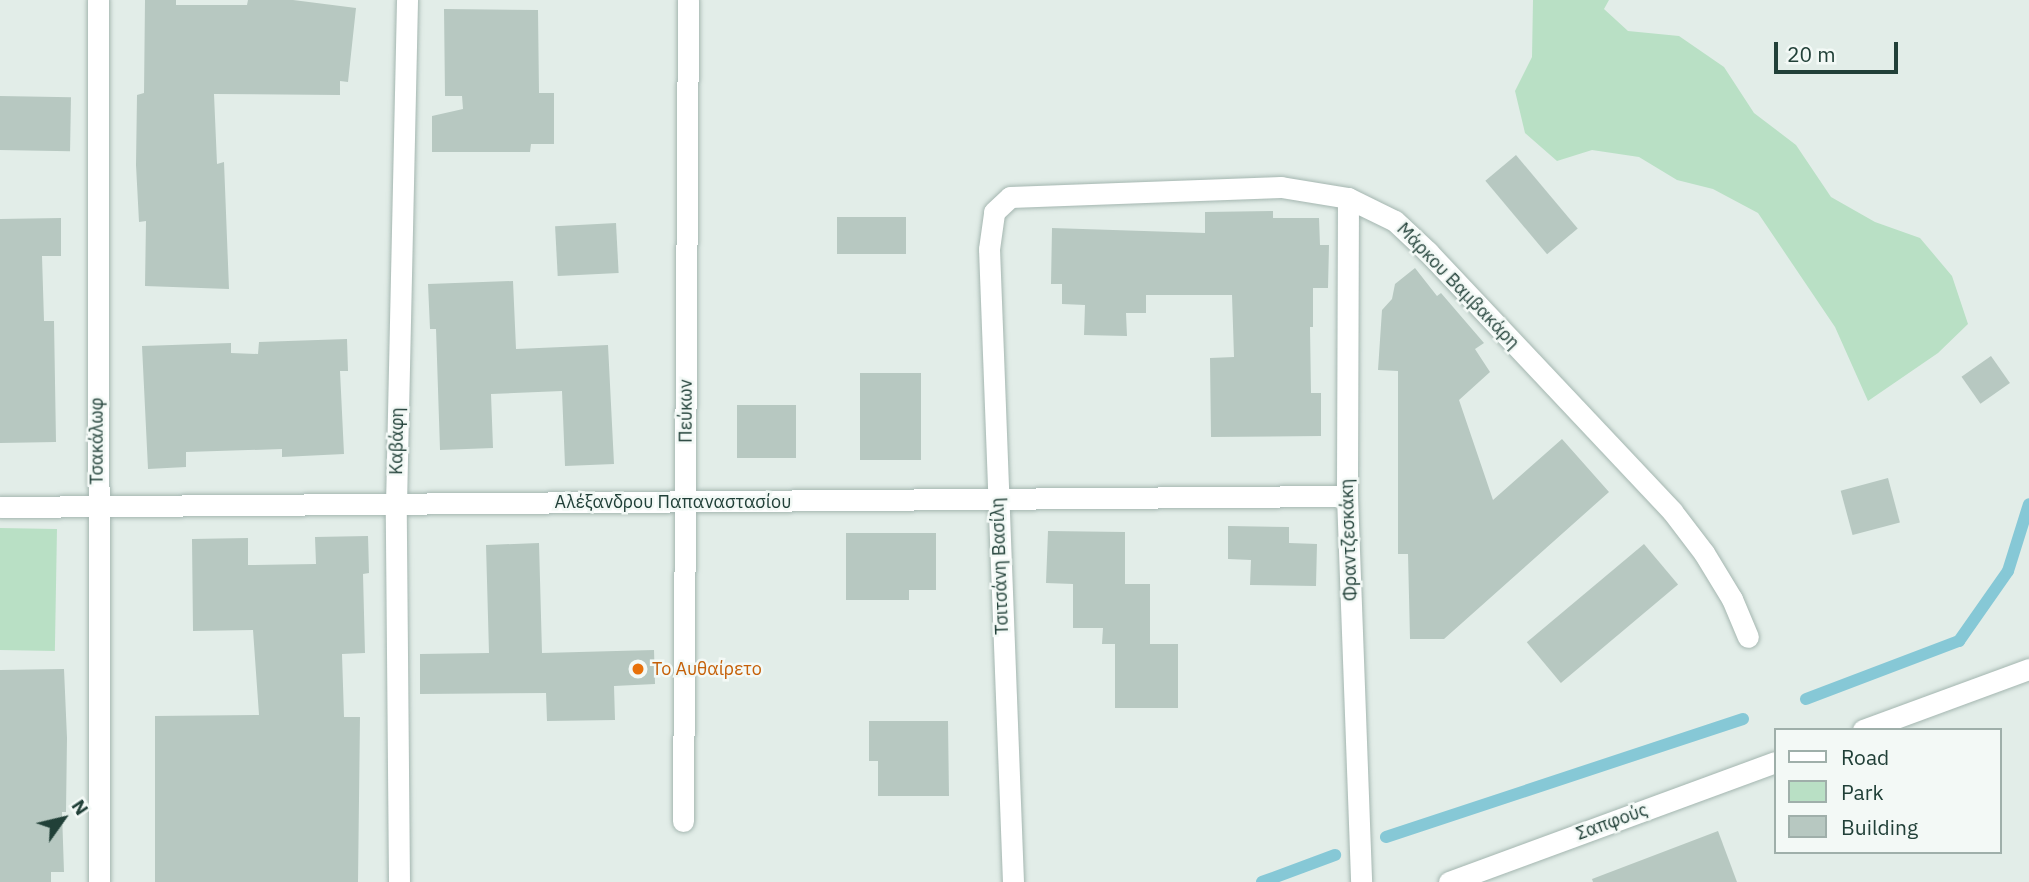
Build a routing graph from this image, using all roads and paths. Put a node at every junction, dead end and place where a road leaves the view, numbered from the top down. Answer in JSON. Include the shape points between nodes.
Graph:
{"nodes":[{"id":1,"x":98,"y":0,"type":"edge"},
{"id":2,"x":407,"y":0,"type":"edge"},
{"id":3,"x":688,"y":0,"type":"edge"},
{"id":4,"x":1348,"y":198,"type":"junction"},
{"id":5,"x":989,"y":249,"type":"joint"},
{"id":6,"x":1347,"y":496,"type":"junction"},
{"id":7,"x":997,"y":499,"type":"junction"},
{"id":8,"x":685,"y":502,"type":"junction"},
{"id":9,"x":396,"y":505,"type":"junction"},
{"id":10,"x":97,"y":507,"type":"junction"},
{"id":11,"x":0,"y":508,"type":"edge"},
{"id":12,"x":1748,"y":637,"type":"dead end"},
{"id":13,"x":2029,"y":669,"type":"edge"},
{"id":14,"x":1868,"y":728,"type":"edge"},
{"id":15,"x":1773,"y":763,"type":"edge"},
{"id":16,"x":683,"y":821,"type":"dead end"},
{"id":17,"x":99,"y":882,"type":"edge"},
{"id":18,"x":399,"y":882,"type":"edge"},
{"id":19,"x":1013,"y":882,"type":"edge"},
{"id":20,"x":1361,"y":882,"type":"edge"},
{"id":21,"x":1449,"y":882,"type":"edge"}],
"edges":[{"from":1,"to":10,"type":"street","name":"Τσακάλωφ"},
{"from":2,"to":9,"type":"street","name":"Καβάφη"},
{"from":3,"to":8,"type":"street","name":"Πεύκων"},
{"from":4,"to":5,"type":"street","name":"Μάρκου Βαμβακάρη","via":[[1281,187],[1021,195],[1000,203],[994,212]]},
{"from":4,"to":6,"type":"street","name":"Φραντζεσκάκη"},
{"from":4,"to":12,"type":"street","name":"Μάρκου Βαμβακάρη","via":[[1395,221],[1428,252],[1672,511],[1725,588]]},
{"from":5,"to":7,"type":"street","name":"Τσιτσάνη Βασίλη"},
{"from":6,"to":7,"type":"street","name":"Αλέξανδρου Παπαναστασίου"},
{"from":6,"to":20,"type":"street","name":"Φραντζεσκάκη"},
{"from":7,"to":8,"type":"street","name":"Αλέξανδρου Παπαναστασίου"},
{"from":7,"to":19,"type":"street","name":"Τσιτσάνη Βασίλη"},
{"from":8,"to":9,"type":"street","name":"Αλέξανδρου Παπαναστασίου"},
{"from":8,"to":16,"type":"street","name":"Πεύκων"},
{"from":9,"to":10,"type":"street","name":"Αλέξανδρου Παπαναστασίου"},
{"from":9,"to":18,"type":"street","name":"Καβάφη"},
{"from":10,"to":11,"type":"street","name":"Αλέξανδρου Παπαναστασίου"},
{"from":10,"to":17,"type":"street","name":"Τσακάλωφ"},
{"from":13,"to":14,"type":"street"},
{"from":15,"to":21,"type":"street","name":"Σαπφούς"}]}
